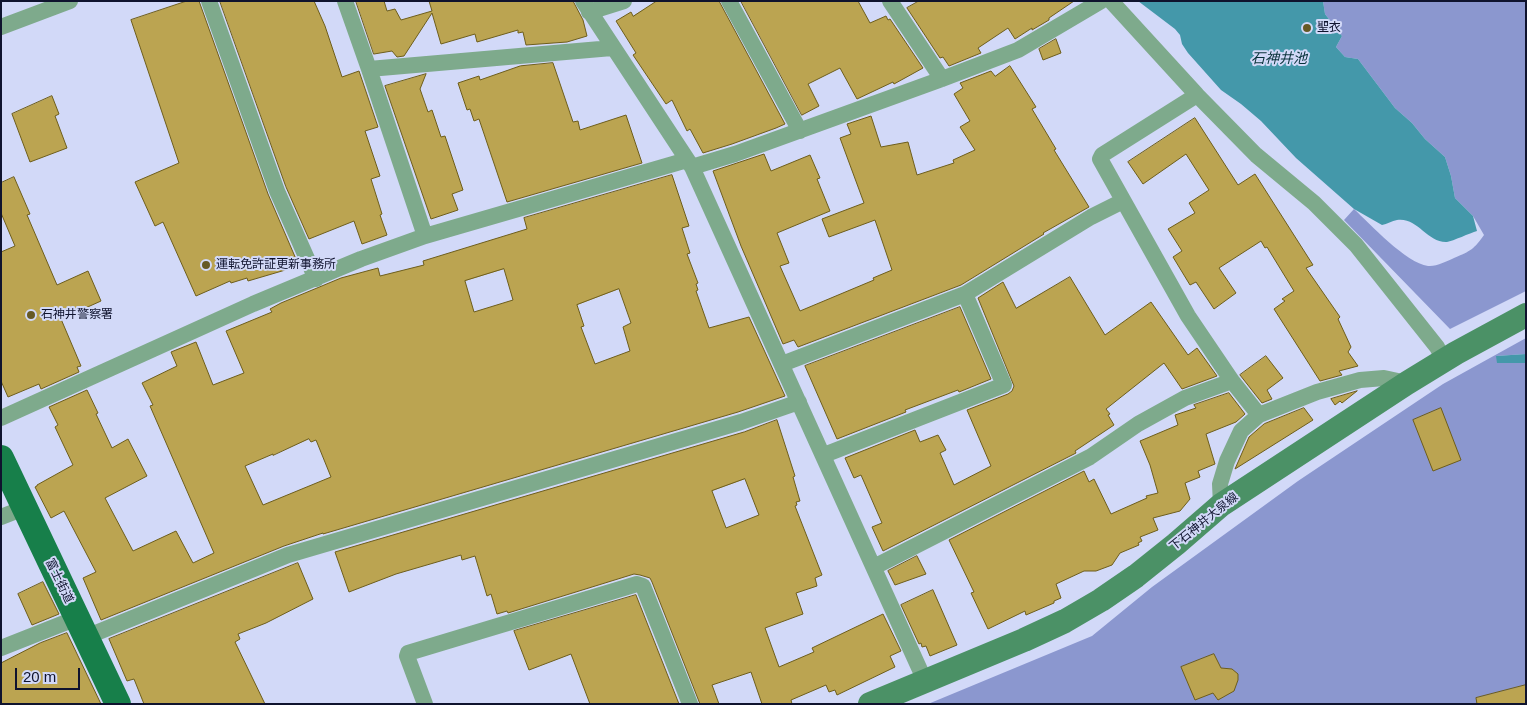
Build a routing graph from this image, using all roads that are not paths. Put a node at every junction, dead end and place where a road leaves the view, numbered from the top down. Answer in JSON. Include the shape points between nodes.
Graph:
{"nodes":[{"id":1,"x":70,"y":1,"type":"edge"},
{"id":2,"x":208,"y":1,"type":"edge"},
{"id":3,"x":344,"y":1,"type":"edge"},
{"id":4,"x":624,"y":1,"type":"edge"},
{"id":5,"x":729,"y":1,"type":"edge"},
{"id":6,"x":890,"y":1,"type":"edge"},
{"id":7,"x":1101,"y":1,"type":"edge"},
{"id":8,"x":1111,"y":1,"type":"edge"},
{"id":9,"x":586,"y":6,"type":"edge"},
{"id":10,"x":1,"y":27,"type":"edge"},
{"id":11,"x":612,"y":48,"type":"junction"},
{"id":12,"x":369,"y":69,"type":"junction"},
{"id":13,"x":942,"y":79,"type":"junction"},
{"id":14,"x":1197,"y":94,"type":"junction"},
{"id":15,"x":800,"y":131,"type":"junction"},
{"id":16,"x":690,"y":164,"type":"junction"},
{"id":17,"x":1123,"y":201,"type":"junction"},
{"id":18,"x":425,"y":236,"type":"junction"},
{"id":19,"x":316,"y":279,"type":"junction"},
{"id":20,"x":965,"y":294,"type":"junction"},
{"id":21,"x":1526,"y":315,"type":"edge"},
{"id":22,"x":1444,"y":360,"type":"junction"},
{"id":23,"x":782,"y":364,"type":"junction"},
{"id":24,"x":1232,"y":381,"type":"junction"},
{"id":25,"x":1407,"y":383,"type":"junction"},
{"id":26,"x":800,"y":402,"type":"junction"},
{"id":27,"x":1258,"y":415,"type":"junction"},
{"id":28,"x":1,"y":418,"type":"edge"},
{"id":29,"x":824,"y":455,"type":"junction"},
{"id":30,"x":1,"y":458,"type":"edge"},
{"id":31,"x":1221,"y":505,"type":"junction"},
{"id":32,"x":13,"y":513,"type":"edge"},
{"id":33,"x":874,"y":566,"type":"junction"},
{"id":34,"x":82,"y":627,"type":"junction"},
{"id":35,"x":1,"y":648,"type":"edge"},
{"id":36,"x":925,"y":681,"type":"junction"},
{"id":37,"x":118,"y":704,"type":"edge"},
{"id":38,"x":425,"y":704,"type":"edge"},
{"id":39,"x":690,"y":704,"type":"edge"},
{"id":40,"x":870,"y":704,"type":"edge"}],
"edges":[{"from":1,"to":10,"type":"street"},
{"from":2,"to":19,"type":"street","via":[[277,192]]},
{"from":3,"to":12,"type":"street"},
{"from":4,"to":9,"type":"street"},
{"from":5,"to":15,"type":"street"},
{"from":6,"to":13,"type":"street"},
{"from":7,"to":13,"type":"street","via":[[1018,50]]},
{"from":8,"to":14,"type":"street"},
{"from":9,"to":11,"type":"street"},
{"from":11,"to":12,"type":"street"},
{"from":11,"to":16,"type":"street"},
{"from":12,"to":18,"type":"street"},
{"from":13,"to":15,"type":"street"},
{"from":14,"to":17,"type":"street","via":[[1102,155],[1100,158]]},
{"from":14,"to":22,"type":"street","via":[[1256,155],[1314,203],[1356,245],[1437,346]]},
{"from":15,"to":16,"type":"street","via":[[735,154]]},
{"from":16,"to":18,"type":"street"},
{"from":16,"to":23,"type":"street"},
{"from":17,"to":20,"type":"street"},
{"from":17,"to":24,"type":"street","via":[[1188,316]]},
{"from":18,"to":19,"type":"street"},
{"from":19,"to":28,"type":"street","via":[[253,304]]},
{"from":20,"to":23,"type":"street"},
{"from":20,"to":29,"type":"street","via":[[1004,385]]},
{"from":21,"to":22,"type":"main road","name":"下石神井大泉線"},
{"from":22,"to":25,"type":"main road","name":"下石神井大泉線"},
{"from":23,"to":26,"type":"street"},
{"from":24,"to":27,"type":"street"},
{"from":24,"to":33,"type":"street","via":[[1185,398],[1138,424],[1090,457]]},
{"from":25,"to":27,"type":"street","via":[[1384,378],[1360,380],[1317,392]]},
{"from":25,"to":31,"type":"main road","name":"下石神井大泉線"},
{"from":26,"to":29,"type":"street"},
{"from":26,"to":34,"type":"street","via":[[742,422],[288,555]]},
{"from":27,"to":31,"type":"street","via":[[1241,431],[1227,461],[1220,484]]},
{"from":29,"to":33,"type":"street"},
{"from":30,"to":32,"type":"main road","name":"富士街道"},
{"from":31,"to":36,"type":"main road","name":"下石神井大泉線","via":[[1102,600],[1024,640]]},
{"from":32,"to":34,"type":"main road","name":"富士街道"},
{"from":33,"to":36,"type":"street"},
{"from":34,"to":35,"type":"street"},
{"from":34,"to":37,"type":"main road","name":"富士街道"},
{"from":36,"to":40,"type":"main road","name":"下石神井大泉線"},
{"from":38,"to":39,"type":"street","via":[[408,653],[637,584],[643,586]]}]}
